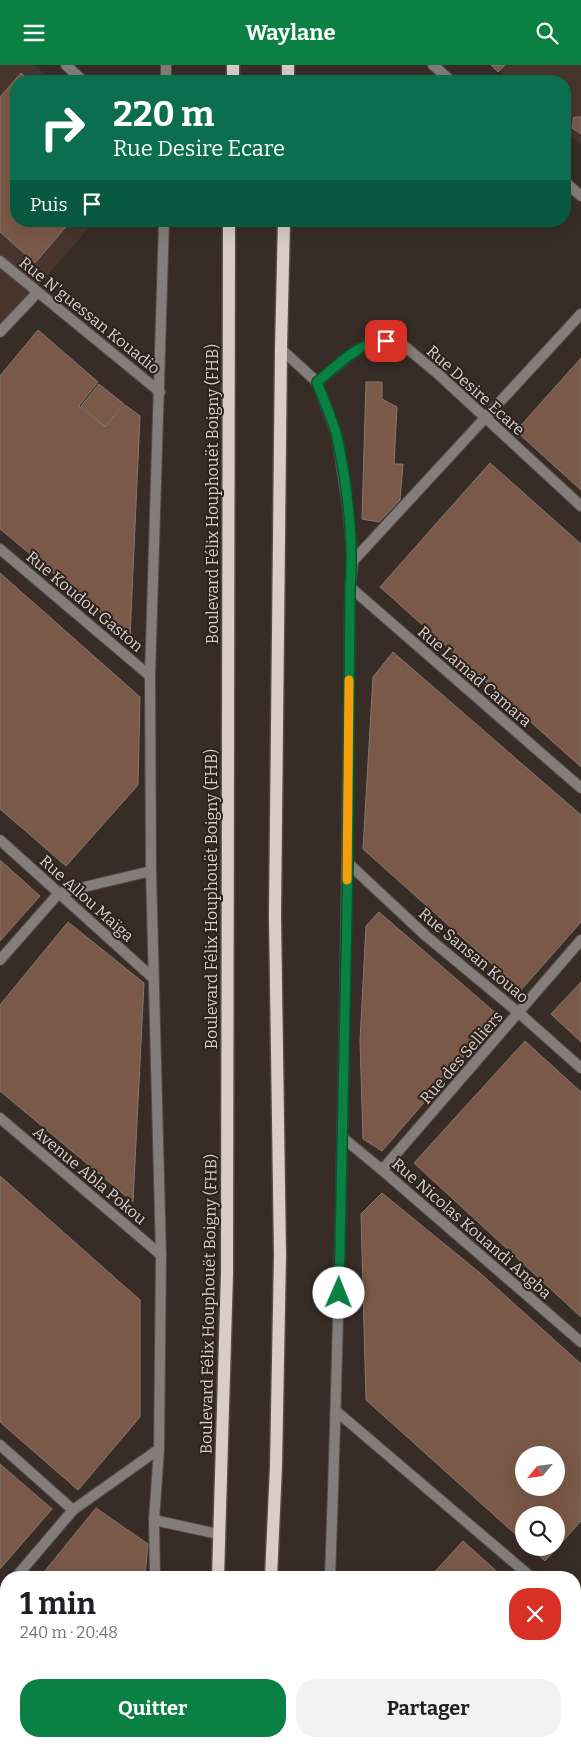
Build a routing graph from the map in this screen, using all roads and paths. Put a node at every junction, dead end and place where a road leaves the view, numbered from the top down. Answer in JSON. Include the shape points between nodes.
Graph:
{"nodes":[{"id":1,"x":66,"y":65,"type":"edge"},
{"id":2,"x":433,"y":65,"type":"edge"},
{"id":3,"x":77,"y":75,"type":"edge"},
{"id":4,"x":444,"y":75,"type":"edge"},
{"id":5,"x":571,"y":187,"type":"edge"},
{"id":6,"x":581,"y":196,"type":"edge"},
{"id":7,"x":164,"y":227,"type":"edge"},
{"id":8,"x":229,"y":227,"type":"edge"},
{"id":9,"x":284,"y":227,"type":"edge"},
{"id":10,"x":0,"y":261,"type":"edge"},
{"id":11,"x":37,"y":293,"type":"junction"},
{"id":12,"x":581,"y":315,"type":"edge"},
{"id":13,"x":0,"y":332,"type":"edge"},
{"id":14,"x":281,"y":349,"type":"junction"},
{"id":15,"x":317,"y":382,"type":"junction"},
{"id":16,"x":160,"y":392,"type":"junction"},
{"id":17,"x":484,"y":418,"type":"junction"},
{"id":18,"x":581,"y":506,"type":"edge"},
{"id":19,"x":0,"y":549,"type":"edge"},
{"id":20,"x":353,"y":561,"type":"junction"},
{"id":21,"x":350,"y":587,"type":"junction"},
{"id":22,"x":150,"y":676,"type":"junction"},
{"id":23,"x":581,"y":788,"type":"edge"},
{"id":24,"x":0,"y":840,"type":"edge"},
{"id":25,"x":348,"y":863,"type":"junction"},
{"id":26,"x":151,"y":871,"type":"junction"},
{"id":27,"x":59,"y":893,"type":"junction"},
{"id":28,"x":581,"y":940,"type":"edge"},
{"id":29,"x":0,"y":960,"type":"edge"},
{"id":30,"x":153,"y":978,"type":"junction"},
{"id":31,"x":519,"y":1013,"type":"junction"},
{"id":32,"x":581,"y":1069,"type":"edge"},
{"id":33,"x":0,"y":1118,"type":"edge"},
{"id":34,"x":342,"y":1137,"type":"junction"},
{"id":35,"x":382,"y":1170,"type":"junction"},
{"id":36,"x":161,"y":1255,"type":"junction"},
{"id":37,"x":581,"y":1342,"type":"edge"},
{"id":38,"x":336,"y":1411,"type":"junction"},
{"id":39,"x":0,"y":1445,"type":"edge"},
{"id":40,"x":159,"y":1449,"type":"junction"},
{"id":41,"x":73,"y":1510,"type":"junction"},
{"id":42,"x":154,"y":1520,"type":"junction"},
{"id":43,"x":218,"y":1534,"type":"junction"},
{"id":44,"x":21,"y":1571,"type":"edge"},
{"id":45,"x":155,"y":1571,"type":"edge"},
{"id":46,"x":218,"y":1571,"type":"edge"},
{"id":47,"x":270,"y":1571,"type":"edge"},
{"id":48,"x":330,"y":1571,"type":"edge"},
{"id":49,"x":524,"y":1571,"type":"edge"}],
"edges":[{"from":1,"to":3,"type":"street"},
{"from":2,"to":4,"type":"street"},
{"from":5,"to":6,"type":"street"},
{"from":7,"to":16,"type":"street"},
{"from":8,"to":43,"type":"main road","name":"Boulevard Félix Houphouët Boigny (FHB)","via":[[228,1273]]},
{"from":9,"to":14,"type":"main road"},
{"from":10,"to":11,"type":"street","name":"Rue N'guessan Kouadio"},
{"from":11,"to":13,"type":"street"},
{"from":11,"to":16,"type":"street","name":"Rue N'guessan Kouadio"},
{"from":12,"to":17,"type":"street"},
{"from":14,"to":15,"type":"street"},
{"from":14,"to":47,"type":"main road","via":[[275,916],[280,1255]]},
{"from":15,"to":17,"type":"street","name":"Rue Desire Ecare","via":[[355,351],[376,341],[397,340]]},
{"from":15,"to":20,"type":"street","via":[[337,436]]},
{"from":16,"to":22,"type":"street"},
{"from":17,"to":18,"type":"street","name":"Rue Desire Ecare"},
{"from":17,"to":20,"type":"street"},
{"from":19,"to":22,"type":"street","name":"Rue Koudou Gaston"},
{"from":20,"to":21,"type":"street"},
{"from":21,"to":23,"type":"street","name":"Rue Lamad Camara"},
{"from":21,"to":25,"type":"street"},
{"from":22,"to":26,"type":"street"},
{"from":24,"to":27,"type":"street","name":"Rue Allou Maïga"},
{"from":25,"to":31,"type":"street","name":"Rue Sansan Kouao","via":[[426,936]]},
{"from":25,"to":34,"type":"street"},
{"from":26,"to":27,"type":"street"},
{"from":26,"to":30,"type":"street"},
{"from":27,"to":29,"type":"street"},
{"from":27,"to":30,"type":"street","name":"Rue Allou Maïga"},
{"from":28,"to":31,"type":"street","name":"Rue des Selliers"},
{"from":30,"to":36,"type":"street"},
{"from":31,"to":32,"type":"street","name":"Rue Sansan Kouao"},
{"from":31,"to":35,"type":"street","name":"Rue des Selliers"},
{"from":33,"to":36,"type":"street","name":"Avenue Abla Pokou"},
{"from":34,"to":35,"type":"street","name":"Rue Nicolas Kouandi Angba"},
{"from":34,"to":38,"type":"street"},
{"from":35,"to":37,"type":"street","name":"Rue Nicolas Kouandi Angba"},
{"from":36,"to":40,"type":"street"},
{"from":38,"to":48,"type":"street"},
{"from":38,"to":49,"type":"street"},
{"from":39,"to":41,"type":"street"},
{"from":40,"to":41,"type":"street"},
{"from":40,"to":42,"type":"street"},
{"from":41,"to":44,"type":"street"},
{"from":42,"to":43,"type":"street"},
{"from":42,"to":45,"type":"street"},
{"from":43,"to":46,"type":"main road","name":"Boulevard Félix Houphouët Boigny (FHB)"}]}
